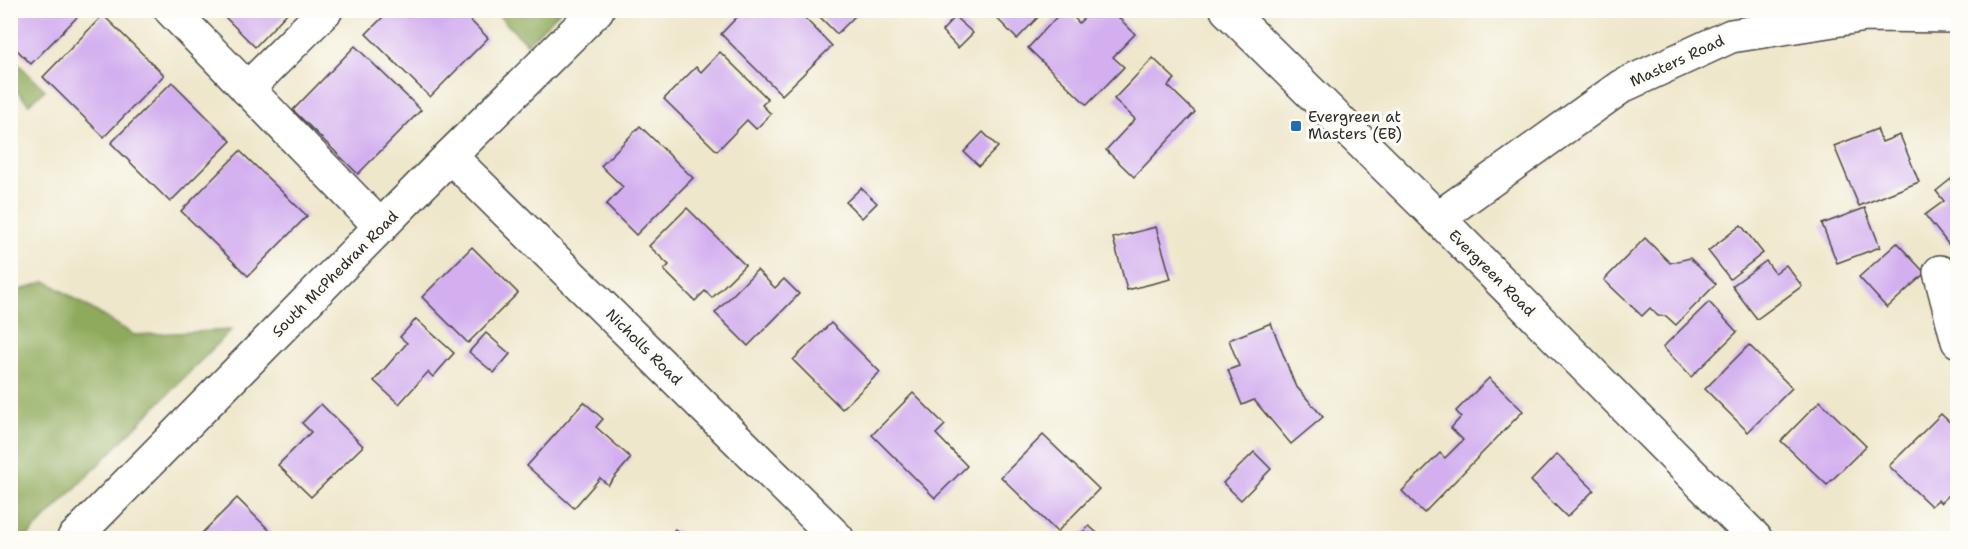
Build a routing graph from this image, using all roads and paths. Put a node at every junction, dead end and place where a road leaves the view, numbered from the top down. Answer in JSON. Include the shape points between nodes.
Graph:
{"nodes":[{"id":1,"x":171,"y":10,"type":"edge"},
{"id":2,"x":326,"y":10,"type":"edge"},
{"id":3,"x":597,"y":10,"type":"edge"},
{"id":4,"x":1227,"y":10,"type":"edge"},
{"id":5,"x":1958,"y":16,"type":"edge"},
{"id":6,"x":247,"y":89,"type":"junction"},
{"id":7,"x":450,"y":156,"type":"junction"},
{"id":8,"x":1438,"y":218,"type":"junction"},
{"id":9,"x":381,"y":227,"type":"junction"},
{"id":10,"x":1940,"y":272,"type":"dead end"},
{"id":11,"x":1958,"y":341,"type":"edge"},
{"id":12,"x":74,"y":538,"type":"edge"},
{"id":13,"x":837,"y":538,"type":"edge"},
{"id":14,"x":1755,"y":538,"type":"edge"}],
"edges":[{"from":1,"to":6,"type":"street"},
{"from":2,"to":6,"type":"street"},
{"from":3,"to":7,"type":"street","name":"South McPhedran Road"},
{"from":4,"to":8,"type":"street","name":"Evergreen Road"},
{"from":5,"to":8,"type":"street","name":"Masters Road","via":[[1866,15],[1731,36],[1622,86]]},
{"from":6,"to":9,"type":"street"},
{"from":7,"to":9,"type":"street","name":"South McPhedran Road"},
{"from":7,"to":13,"type":"street","name":"Nicholls Road"},
{"from":8,"to":14,"type":"street","name":"Evergreen Road"},
{"from":9,"to":12,"type":"street","name":"South McPhedran Road"},
{"from":10,"to":11,"type":"street"}]}
